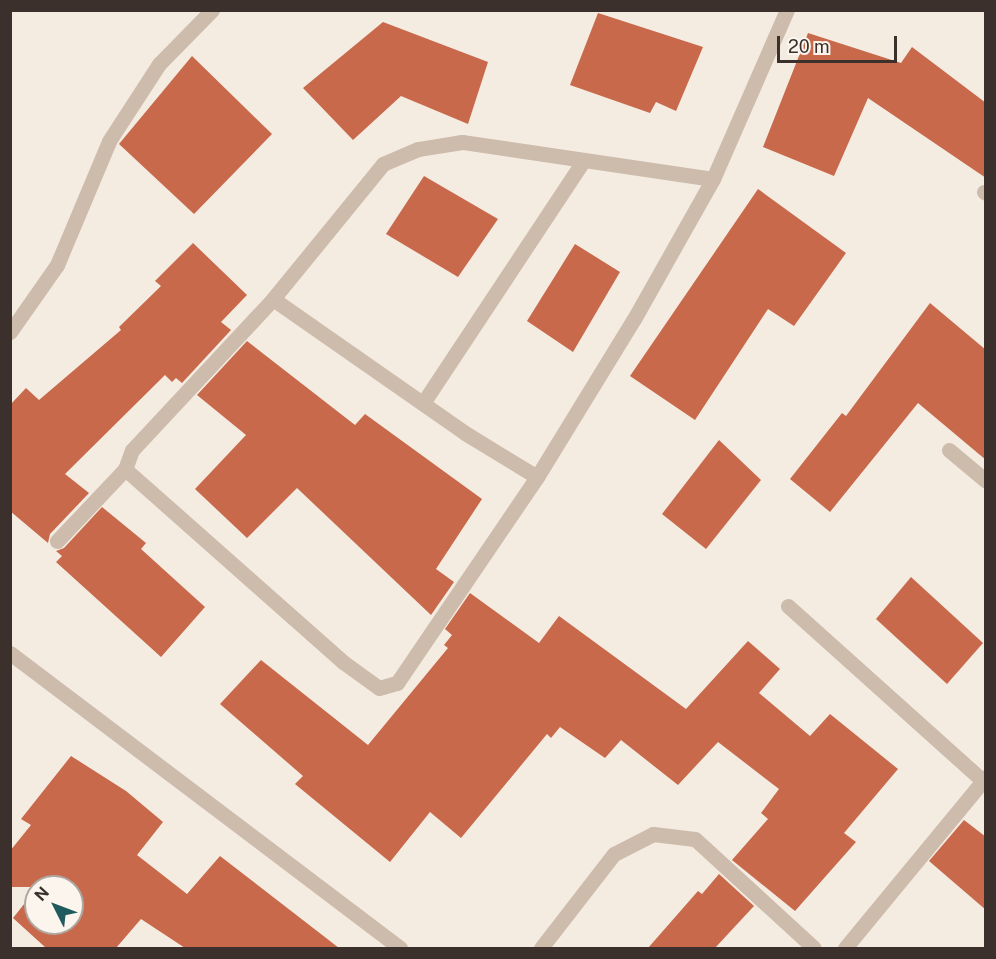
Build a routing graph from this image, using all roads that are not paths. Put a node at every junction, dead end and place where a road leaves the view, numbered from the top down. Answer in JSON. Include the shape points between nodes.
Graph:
{"nodes":[{"id":1,"x":212,"y":10,"type":"edge"},
{"id":2,"x":787,"y":10,"type":"edge"},
{"id":3,"x":584,"y":160,"type":"junction"},
{"id":4,"x":713,"y":179,"type":"junction"},
{"id":5,"x":273,"y":299,"type":"junction"},
{"id":6,"x":10,"y":332,"type":"edge"},
{"id":7,"x":423,"y":403,"type":"junction"},
{"id":8,"x":948,"y":450,"type":"dead end"},
{"id":9,"x":125,"y":470,"type":"junction"},
{"id":10,"x":537,"y":477,"type":"junction"},
{"id":11,"x":986,"y":481,"type":"edge"},
{"id":12,"x":57,"y":541,"type":"dead end"},
{"id":13,"x":788,"y":606,"type":"dead end"},
{"id":14,"x":10,"y":653,"type":"edge"},
{"id":15,"x":984,"y":779,"type":"edge"},
{"id":16,"x":400,"y":948,"type":"edge"},
{"id":17,"x":541,"y":948,"type":"edge"},
{"id":18,"x":814,"y":948,"type":"edge"},
{"id":19,"x":845,"y":948,"type":"edge"}],
"edges":[{"from":1,"to":6,"type":"street","via":[[159,64],[109,141],[57,265]]},
{"from":2,"to":4,"type":"street"},
{"from":3,"to":4,"type":"street"},
{"from":3,"to":5,"type":"street","via":[[462,142],[418,149],[383,164]]},
{"from":3,"to":7,"type":"street"},
{"from":4,"to":10,"type":"street"},
{"from":5,"to":7,"type":"street"},
{"from":5,"to":9,"type":"street","via":[[132,450]]},
{"from":7,"to":10,"type":"street"},
{"from":8,"to":11,"type":"street"},
{"from":9,"to":10,"type":"street","via":[[268,599],[379,688],[397,683]]},
{"from":9,"to":12,"type":"street"},
{"from":13,"to":15,"type":"street"},
{"from":14,"to":16,"type":"street"},
{"from":15,"to":19,"type":"street"},
{"from":17,"to":18,"type":"street","via":[[614,854],[653,834],[695,839]]}]}
